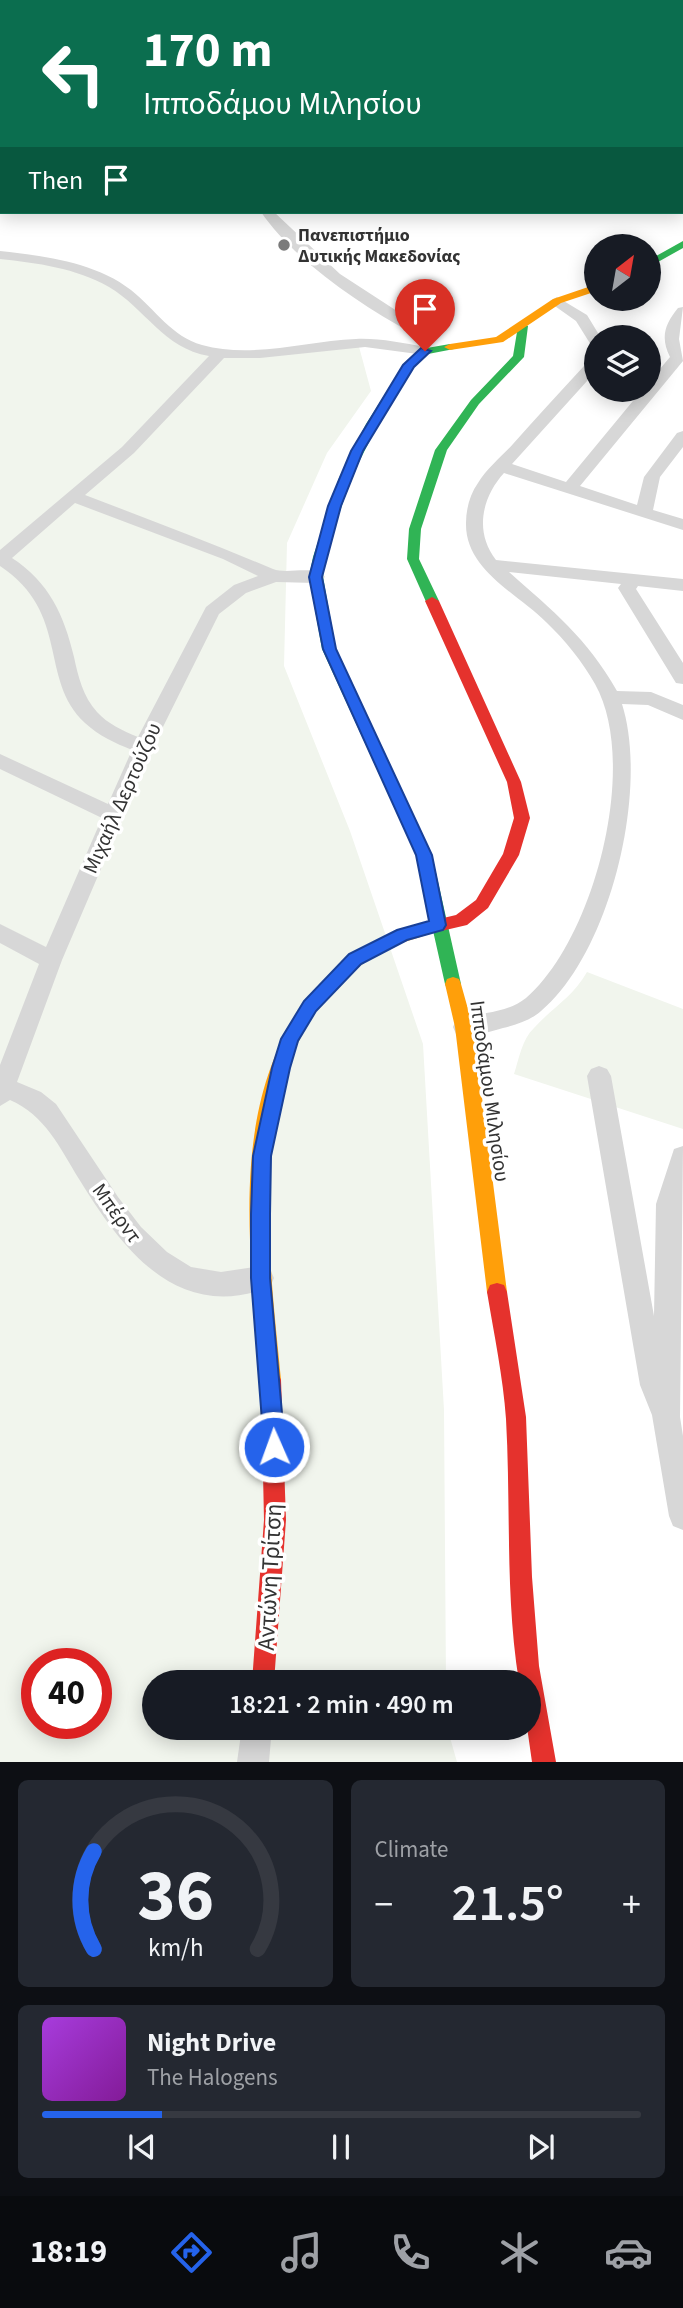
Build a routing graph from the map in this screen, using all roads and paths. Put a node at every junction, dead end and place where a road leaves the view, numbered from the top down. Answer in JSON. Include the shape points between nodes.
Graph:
{"nodes":[{"id":1,"x":279,"y":218,"type":"edge"},
{"id":2,"x":683,"y":244,"type":"edge"},
{"id":3,"x":0,"y":255,"type":"edge"},
{"id":4,"x":662,"y":256,"type":"edge"},
{"id":5,"x":584,"y":292,"type":"edge"},
{"id":6,"x":557,"y":301,"type":"junction"},
{"id":7,"x":683,"y":311,"type":"edge"},
{"id":8,"x":586,"y":325,"type":"edge"},
{"id":9,"x":523,"y":326,"type":"junction"},
{"id":10,"x":414,"y":336,"type":"junction"},
{"id":11,"x":219,"y":354,"type":"junction"},
{"id":12,"x":584,"y":375,"type":"edge"},
{"id":13,"x":683,"y":436,"type":"edge"},
{"id":14,"x":500,"y":466,"type":"junction"},
{"id":15,"x":569,"y":488,"type":"junction"},
{"id":16,"x":74,"y":497,"type":"junction"},
{"id":17,"x":644,"y":512,"type":"junction"},
{"id":18,"x":681,"y":522,"type":"edge"},
{"id":19,"x":0,"y":559,"type":"edge"},
{"id":20,"x":492,"y":565,"type":"junction"},
{"id":21,"x":274,"y":576,"type":"junction"},
{"id":22,"x":316,"y":577,"type":"junction"},
{"id":23,"x":634,"y":580,"type":"junction"},
{"id":24,"x":683,"y":585,"type":"edge"},
{"id":25,"x":683,"y":678,"type":"edge"},
{"id":26,"x":611,"y":697,"type":"junction"},
{"id":27,"x":683,"y":713,"type":"edge"},
{"id":28,"x":143,"y":747,"type":"junction"},
{"id":29,"x":0,"y":761,"type":"edge"},
{"id":30,"x":114,"y":815,"type":"junction"},
{"id":31,"x":438,"y":925,"type":"junction"},
{"id":32,"x":0,"y":933,"type":"edge"},
{"id":33,"x":51,"y":960,"type":"junction"},
{"id":34,"x":464,"y":1027,"type":"junction"},
{"id":35,"x":599,"y":1076,"type":"dead end"},
{"id":36,"x":2,"y":1092,"type":"edge"},
{"id":37,"x":683,"y":1157,"type":"edge"},
{"id":38,"x":261,"y":1278,"type":"junction"},
{"id":39,"x":666,"y":1417,"type":"junction"},
{"id":40,"x":683,"y":1516,"type":"edge"},
{"id":41,"x":264,"y":1670,"type":"edge"},
{"id":42,"x":256,"y":1740,"type":"edge"},
{"id":43,"x":253,"y":1762,"type":"edge"},
{"id":44,"x":544,"y":1762,"type":"edge"}],
"edges":[{"from":1,"to":10,"type":"street","via":[[305,253]]},
{"from":2,"to":4,"type":"street"},
{"from":3,"to":11,"type":"street","via":[[58,263],[114,284],[174,338]]},
{"from":5,"to":6,"type":"street"},
{"from":6,"to":8,"type":"street"},
{"from":6,"to":9,"type":"street"},
{"from":7,"to":15,"type":"street","via":[[670,338],[678,357]]},
{"from":9,"to":10,"type":"street","via":[[485,344]]},
{"from":9,"to":31,"type":"street","name":"Αντώνη Τρίτση","via":[[518,357],[475,402],[441,450],[415,529],[413,559],[422,585],[472,684],[514,782],[522,818],[498,883],[473,914]]},
{"from":10,"to":11,"type":"street"},
{"from":10,"to":22,"type":"street","name":"Ιπποδάμου Μιλησίου","via":[[409,365],[357,451],[334,506]]},
{"from":11,"to":16,"type":"street","via":[[158,421]]},
{"from":12,"to":14,"type":"street"},
{"from":13,"to":17,"type":"street","via":[[652,478]]},
{"from":14,"to":15,"type":"street"},
{"from":14,"to":20,"type":"street","via":[[477,499],[474,514],[479,545]]},
{"from":15,"to":17,"type":"street"},
{"from":16,"to":19,"type":"street"},
{"from":16,"to":21,"type":"street"},
{"from":17,"to":18,"type":"street"},
{"from":19,"to":28,"type":"street","via":[[27,576],[44,598],[80,705],[118,738]]},
{"from":20,"to":23,"type":"street"},
{"from":20,"to":26,"type":"street","via":[[574,639]]},
{"from":21,"to":22,"type":"street","name":"Μιχαήλ Δερτούζου"},
{"from":21,"to":28,"type":"street","name":"Μιχαήλ Δερτούζου","via":[[240,589],[212,611]]},
{"from":22,"to":31,"type":"street","name":"Ιπποδάμου Μιλησίου","via":[[330,649],[424,855]]},
{"from":23,"to":24,"type":"street"},
{"from":23,"to":25,"type":"street","via":[[627,588]]},
{"from":26,"to":27,"type":"street","via":[[650,699]]},
{"from":26,"to":34,"type":"street","via":[[621,730],[624,774],[617,824],[590,915],[557,977],[533,1005],[502,1020]]},
{"from":28,"to":30,"type":"street","name":"Μιχαήλ Δερτούζου"},
{"from":29,"to":30,"type":"street"},
{"from":30,"to":33,"type":"street","name":"Μιχαήλ Δερτούζου"},
{"from":31,"to":34,"type":"street","name":"Ιπποδάμου Μιλησίου"},
{"from":31,"to":38,"type":"street","name":"Αντώνη Τρίτση","via":[[403,935],[355,959],[310,1006],[290,1039],[270,1106],[262,1156]]},
{"from":32,"to":33,"type":"street"},
{"from":33,"to":36,"type":"street","name":"Μιχαήλ Δερτούζου"},
{"from":34,"to":44,"type":"street","name":"Ιπποδάμου Μιλησίου","via":[[487,1228],[516,1417],[527,1653]]},
{"from":35,"to":39,"type":"street","via":[[653,1385]]},
{"from":36,"to":38,"type":"street","name":"Μπέρντ","via":[[33,1099],[48,1111],[137,1243],[166,1268],[208,1285],[238,1286]]},
{"from":37,"to":39,"type":"street","via":[[668,1204]]},
{"from":38,"to":41,"type":"street","name":"Αντώνη Τρίτση","via":[[274,1422],[275,1498]]},
{"from":39,"to":40,"type":"street"},
{"from":42,"to":43,"type":"street"}]}
